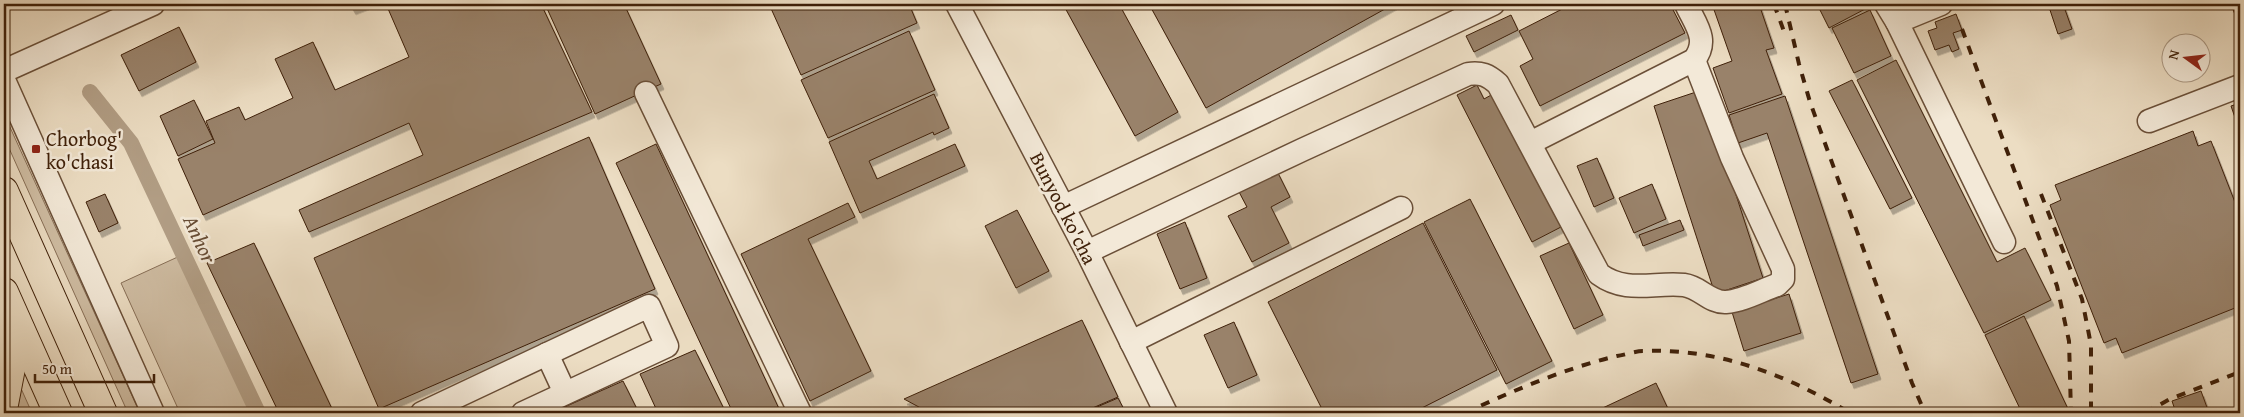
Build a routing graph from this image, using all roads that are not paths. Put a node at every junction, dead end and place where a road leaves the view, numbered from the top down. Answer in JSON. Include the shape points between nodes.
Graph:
{"nodes":[{"id":1,"x":154,"y":4,"type":"edge"},
{"id":2,"x":958,"y":4,"type":"edge"},
{"id":3,"x":1686,"y":4,"type":"edge"},
{"id":4,"x":1941,"y":4,"type":"edge"},
{"id":5,"x":1487,"y":5,"type":"edge"},
{"id":6,"x":1892,"y":13,"type":"edge"},
{"id":7,"x":1694,"y":60,"type":"junction"},
{"id":8,"x":4,"y":71,"type":"edge"},
{"id":9,"x":4,"y":80,"type":"edge"},
{"id":10,"x":2240,"y":86,"type":"edge"},
{"id":11,"x":646,"y":93,"type":"dead end"},
{"id":12,"x":2149,"y":121,"type":"dead end"},
{"id":13,"x":1530,"y":143,"type":"junction"},
{"id":14,"x":4,"y":191,"type":"edge"},
{"id":15,"x":1063,"y":207,"type":"junction"},
{"id":16,"x":1402,"y":208,"type":"dead end"},
{"id":17,"x":2004,"y":242,"type":"dead end"},
{"id":18,"x":1087,"y":252,"type":"junction"},
{"id":19,"x":4,"y":292,"type":"edge"},
{"id":20,"x":19,"y":326,"type":"junction"},
{"id":21,"x":1131,"y":342,"type":"junction"},
{"id":22,"x":547,"y":354,"type":"junction"},
{"id":23,"x":565,"y":393,"type":"junction"},
{"id":24,"x":4,"y":404,"type":"edge"},
{"id":25,"x":58,"y":413,"type":"edge"},
{"id":26,"x":103,"y":413,"type":"edge"},
{"id":27,"x":153,"y":413,"type":"edge"},
{"id":28,"x":422,"y":413,"type":"edge"},
{"id":29,"x":523,"y":413,"type":"edge"},
{"id":30,"x":800,"y":413,"type":"edge"},
{"id":31,"x":1166,"y":413,"type":"edge"}],
"edges":[{"from":1,"to":8,"type":"street"},
{"from":2,"to":15,"type":"street","name":"Bunyod ko'cha"},
{"from":3,"to":7,"type":"street","via":[[1702,38],[1701,51]]},
{"from":4,"to":6,"type":"street"},
{"from":5,"to":15,"type":"street"},
{"from":6,"to":17,"type":"street"},
{"from":7,"to":13,"type":"street"},
{"from":7,"to":13,"type":"street","via":[[1732,158],[1783,269],[1783,279],[1777,285],[1728,302],[1719,302],[1685,285],[1625,286],[1610,282],[1599,274]]},
{"from":9,"to":27,"type":"street"},
{"from":10,"to":12,"type":"street"},
{"from":11,"to":30,"type":"street"},
{"from":13,"to":18,"type":"street","via":[[1498,84],[1489,76],[1468,74]]},
{"from":14,"to":26,"type":"main road"},
{"from":15,"to":18,"type":"street","name":"Bunyod ko'cha"},
{"from":16,"to":21,"type":"street"},
{"from":18,"to":21,"type":"street","name":"Bunyod ko'cha"},
{"from":19,"to":20,"type":"main road"},
{"from":20,"to":24,"type":"main road"},
{"from":20,"to":25,"type":"main road"},
{"from":21,"to":31,"type":"street","name":"Bunyod ko'cha"},
{"from":22,"to":23,"type":"street"},
{"from":22,"to":23,"type":"street","via":[[649,306],[667,346]]},
{"from":22,"to":28,"type":"street"},
{"from":23,"to":29,"type":"street"}]}
